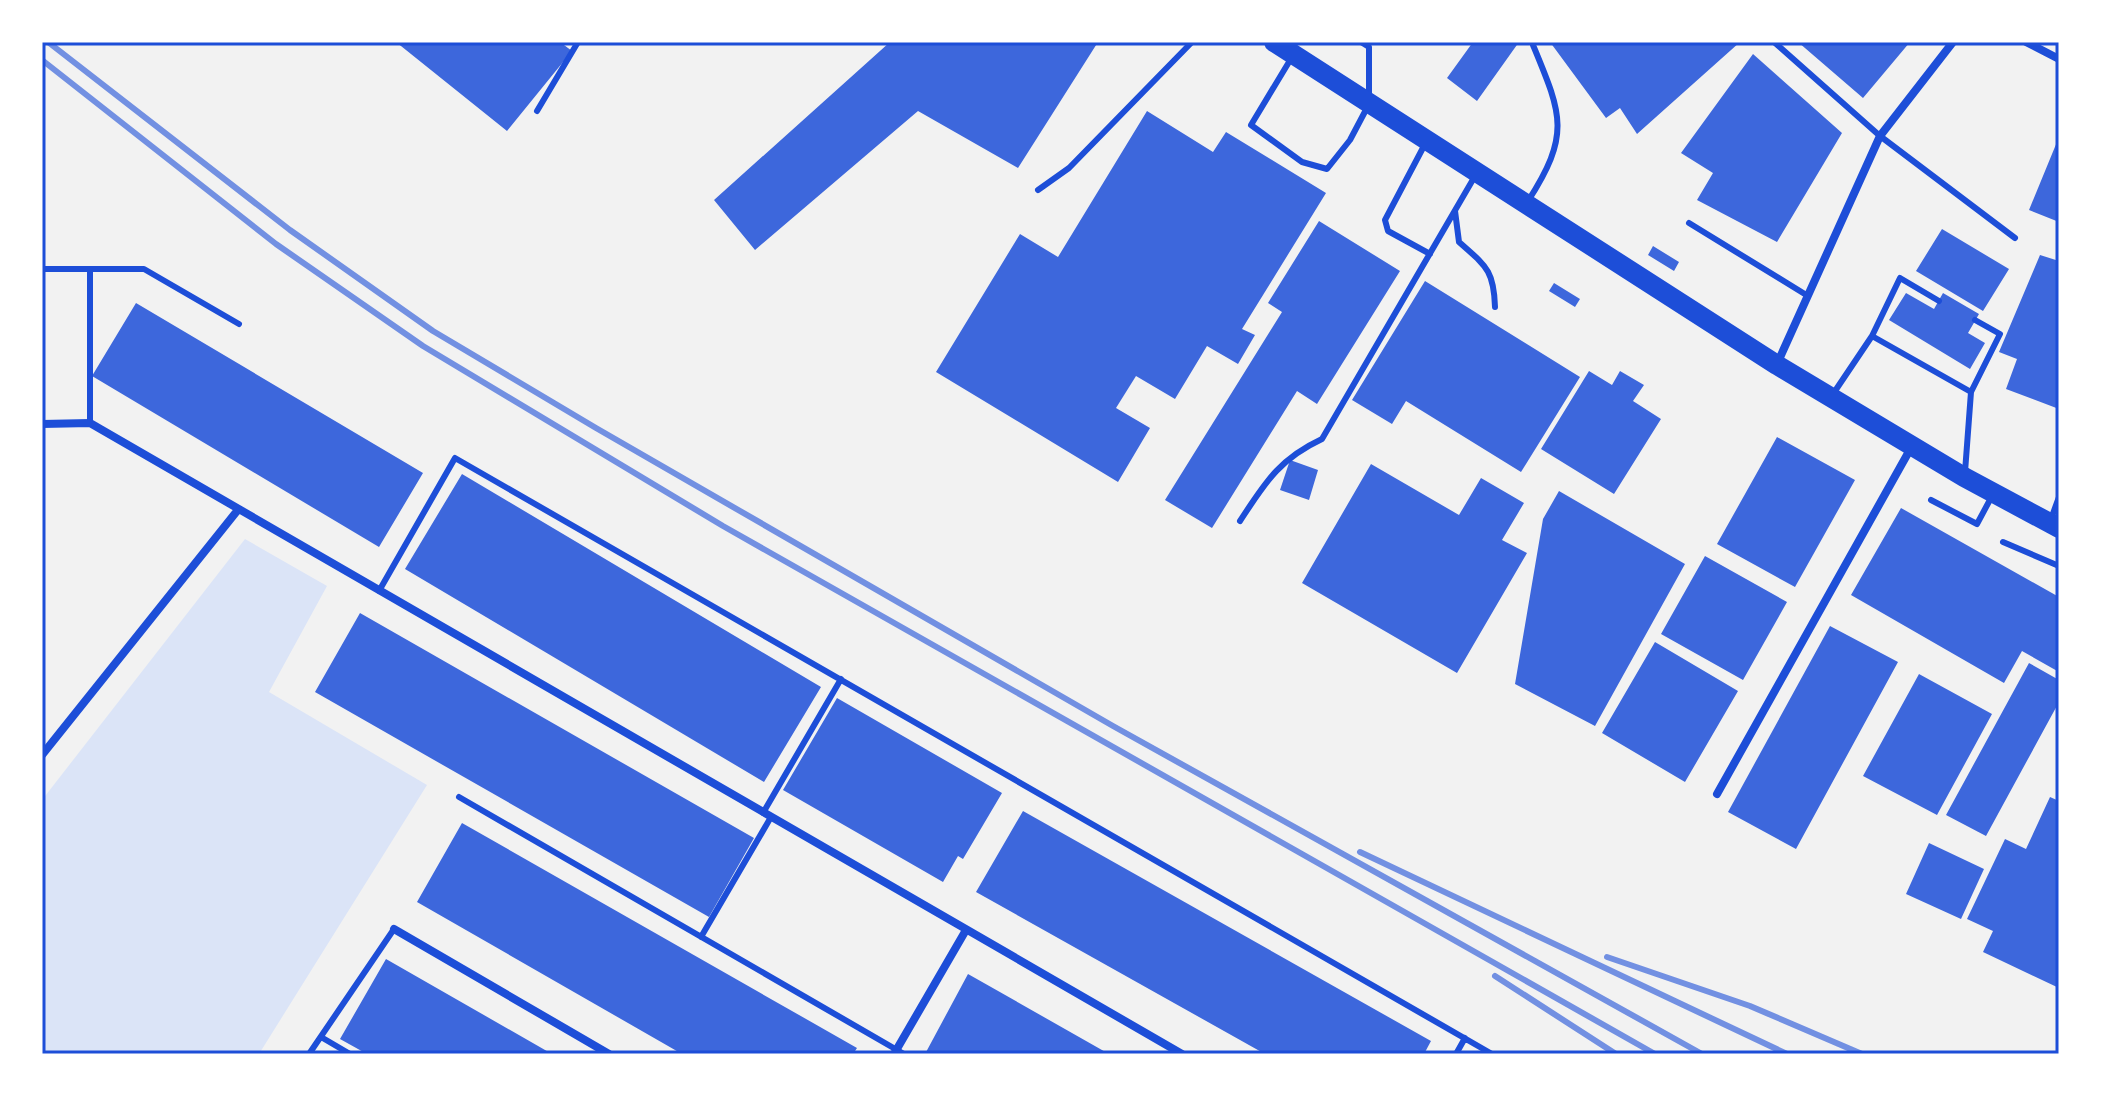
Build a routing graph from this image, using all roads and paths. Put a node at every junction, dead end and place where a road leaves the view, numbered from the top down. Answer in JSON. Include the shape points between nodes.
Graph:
{"nodes":[{"id":1,"x":578,"y":42,"type":"edge"},
{"id":2,"x":1192,"y":42,"type":"edge"},
{"id":3,"x":1274,"y":42,"type":"edge"},
{"id":4,"x":1361,"y":42,"type":"edge"},
{"id":5,"x":1774,"y":42,"type":"edge"},
{"id":6,"x":1953,"y":42,"type":"edge"},
{"id":7,"x":2026,"y":42,"type":"edge"},
{"id":8,"x":1372,"y":45,"type":"edge"},
{"id":9,"x":1533,"y":45,"type":"dead end"},
{"id":10,"x":1293,"y":55,"type":"junction"},
{"id":11,"x":2059,"y":59,"type":"edge"},
{"id":12,"x":1369,"y":104,"type":"junction"},
{"id":13,"x":537,"y":111,"type":"dead end"},
{"id":14,"x":1880,"y":136,"type":"junction"},
{"id":15,"x":1426,"y":141,"type":"junction"},
{"id":16,"x":1477,"y":173,"type":"junction"},
{"id":17,"x":1038,"y":190,"type":"dead end"},
{"id":18,"x":1526,"y":204,"type":"junction"},
{"id":19,"x":1455,"y":211,"type":"junction"},
{"id":20,"x":1689,"y":223,"type":"dead end"},
{"id":21,"x":2015,"y":238,"type":"dead end"},
{"id":22,"x":1430,"y":254,"type":"junction"},
{"id":23,"x":42,"y":269,"type":"edge"},
{"id":24,"x":90,"y":269,"type":"junction"},
{"id":25,"x":1808,"y":296,"type":"junction"},
{"id":26,"x":1939,"y":301,"type":"dead end"},
{"id":27,"x":1495,"y":307,"type":"dead end"},
{"id":28,"x":1975,"y":320,"type":"dead end"},
{"id":29,"x":239,"y":324,"type":"dead end"},
{"id":30,"x":1872,"y":336,"type":"junction"},
{"id":31,"x":1777,"y":365,"type":"junction"},
{"id":32,"x":1971,"y":392,"type":"junction"},
{"id":33,"x":1831,"y":397,"type":"junction"},
{"id":34,"x":90,"y":423,"type":"junction"},
{"id":35,"x":42,"y":424,"type":"edge"},
{"id":36,"x":1913,"y":446,"type":"junction"},
{"id":37,"x":1964,"y":477,"type":"junction"},
{"id":38,"x":1994,"y":493,"type":"junction"},
{"id":39,"x":2059,"y":497,"type":"edge"},
{"id":40,"x":1931,"y":500,"type":"dead end"},
{"id":41,"x":237,"y":511,"type":"junction"},
{"id":42,"x":1240,"y":521,"type":"dead end"},
{"id":43,"x":2054,"y":525,"type":"edge"},
{"id":44,"x":2003,"y":542,"type":"dead end"},
{"id":45,"x":2059,"y":566,"type":"edge"},
{"id":46,"x":379,"y":591,"type":"junction"},
{"id":47,"x":841,"y":679,"type":"junction"},
{"id":48,"x":42,"y":755,"type":"edge"},
{"id":49,"x":1717,"y":794,"type":"dead end"},
{"id":50,"x":459,"y":797,"type":"dead end"},
{"id":51,"x":767,"y":815,"type":"junction"},
{"id":52,"x":394,"y":929,"type":"joint"},
{"id":53,"x":966,"y":930,"type":"junction"},
{"id":54,"x":701,"y":937,"type":"junction"},
{"id":55,"x":321,"y":1037,"type":"junction"},
{"id":56,"x":1465,"y":1038,"type":"junction"},
{"id":57,"x":898,"y":1053,"type":"edge"},
{"id":58,"x":309,"y":1054,"type":"edge"},
{"id":59,"x":350,"y":1054,"type":"edge"},
{"id":60,"x":609,"y":1054,"type":"edge"},
{"id":61,"x":1182,"y":1054,"type":"edge"},
{"id":62,"x":1456,"y":1054,"type":"edge"},
{"id":63,"x":1492,"y":1054,"type":"edge"}],
"edges":[{"from":1,"to":13,"type":"lane"},
{"from":2,"to":17,"type":"lane","via":[[1080,159]]},
{"from":3,"to":10,"type":"main road"},
{"from":4,"to":8,"type":"lane"},
{"from":5,"to":14,"type":"lane"},
{"from":6,"to":14,"type":"street"},
{"from":7,"to":11,"type":"street"},
{"from":8,"to":12,"type":"lane"},
{"from":9,"to":18,"type":"lane","via":[[1553,95],[1558,138],[1549,170]]},
{"from":10,"to":12,"type":"main road"},
{"from":10,"to":12,"type":"lane","via":[[1251,125],[1302,162],[1327,169]]},
{"from":12,"to":15,"type":"main road"},
{"from":14,"to":21,"type":"lane"},
{"from":14,"to":25,"type":"street"},
{"from":15,"to":16,"type":"main road"},
{"from":15,"to":22,"type":"lane","via":[[1385,220],[1388,231]]},
{"from":16,"to":18,"type":"main road"},
{"from":16,"to":19,"type":"lane"},
{"from":18,"to":31,"type":"main road"},
{"from":19,"to":22,"type":"lane"},
{"from":19,"to":27,"type":"lane","via":[[1459,242],[1494,280]]},
{"from":20,"to":25,"type":"lane"},
{"from":22,"to":42,"type":"lane","via":[[1322,439],[1294,452],[1271,474]]},
{"from":23,"to":24,"type":"lane"},
{"from":24,"to":29,"type":"lane","via":[[144,269]]},
{"from":24,"to":34,"type":"lane"},
{"from":25,"to":31,"type":"street"},
{"from":26,"to":30,"type":"lane","via":[[1900,278]]},
{"from":28,"to":32,"type":"lane","via":[[2000,334]]},
{"from":30,"to":32,"type":"lane"},
{"from":30,"to":33,"type":"lane"},
{"from":31,"to":33,"type":"main road"},
{"from":32,"to":37,"type":"lane"},
{"from":33,"to":36,"type":"main road"},
{"from":34,"to":35,"type":"street"},
{"from":34,"to":41,"type":"street"},
{"from":36,"to":37,"type":"main road"},
{"from":36,"to":49,"type":"street"},
{"from":37,"to":38,"type":"main road"},
{"from":38,"to":40,"type":"lane","via":[[1977,524]]},
{"from":38,"to":43,"type":"main road"},
{"from":39,"to":43,"type":"lane"},
{"from":41,"to":46,"type":"street"},
{"from":41,"to":48,"type":"street"},
{"from":44,"to":45,"type":"lane"},
{"from":46,"to":47,"type":"lane","via":[[455,458]]},
{"from":46,"to":51,"type":"street"},
{"from":47,"to":51,"type":"lane"},
{"from":47,"to":56,"type":"lane"},
{"from":50,"to":54,"type":"lane"},
{"from":51,"to":53,"type":"street"},
{"from":51,"to":54,"type":"lane"},
{"from":52,"to":55,"type":"lane"},
{"from":52,"to":60,"type":"street"},
{"from":53,"to":57,"type":"street"},
{"from":53,"to":61,"type":"street"},
{"from":54,"to":57,"type":"lane"},
{"from":55,"to":58,"type":"lane"},
{"from":55,"to":59,"type":"lane"},
{"from":56,"to":62,"type":"lane"},
{"from":56,"to":63,"type":"lane"}]}
